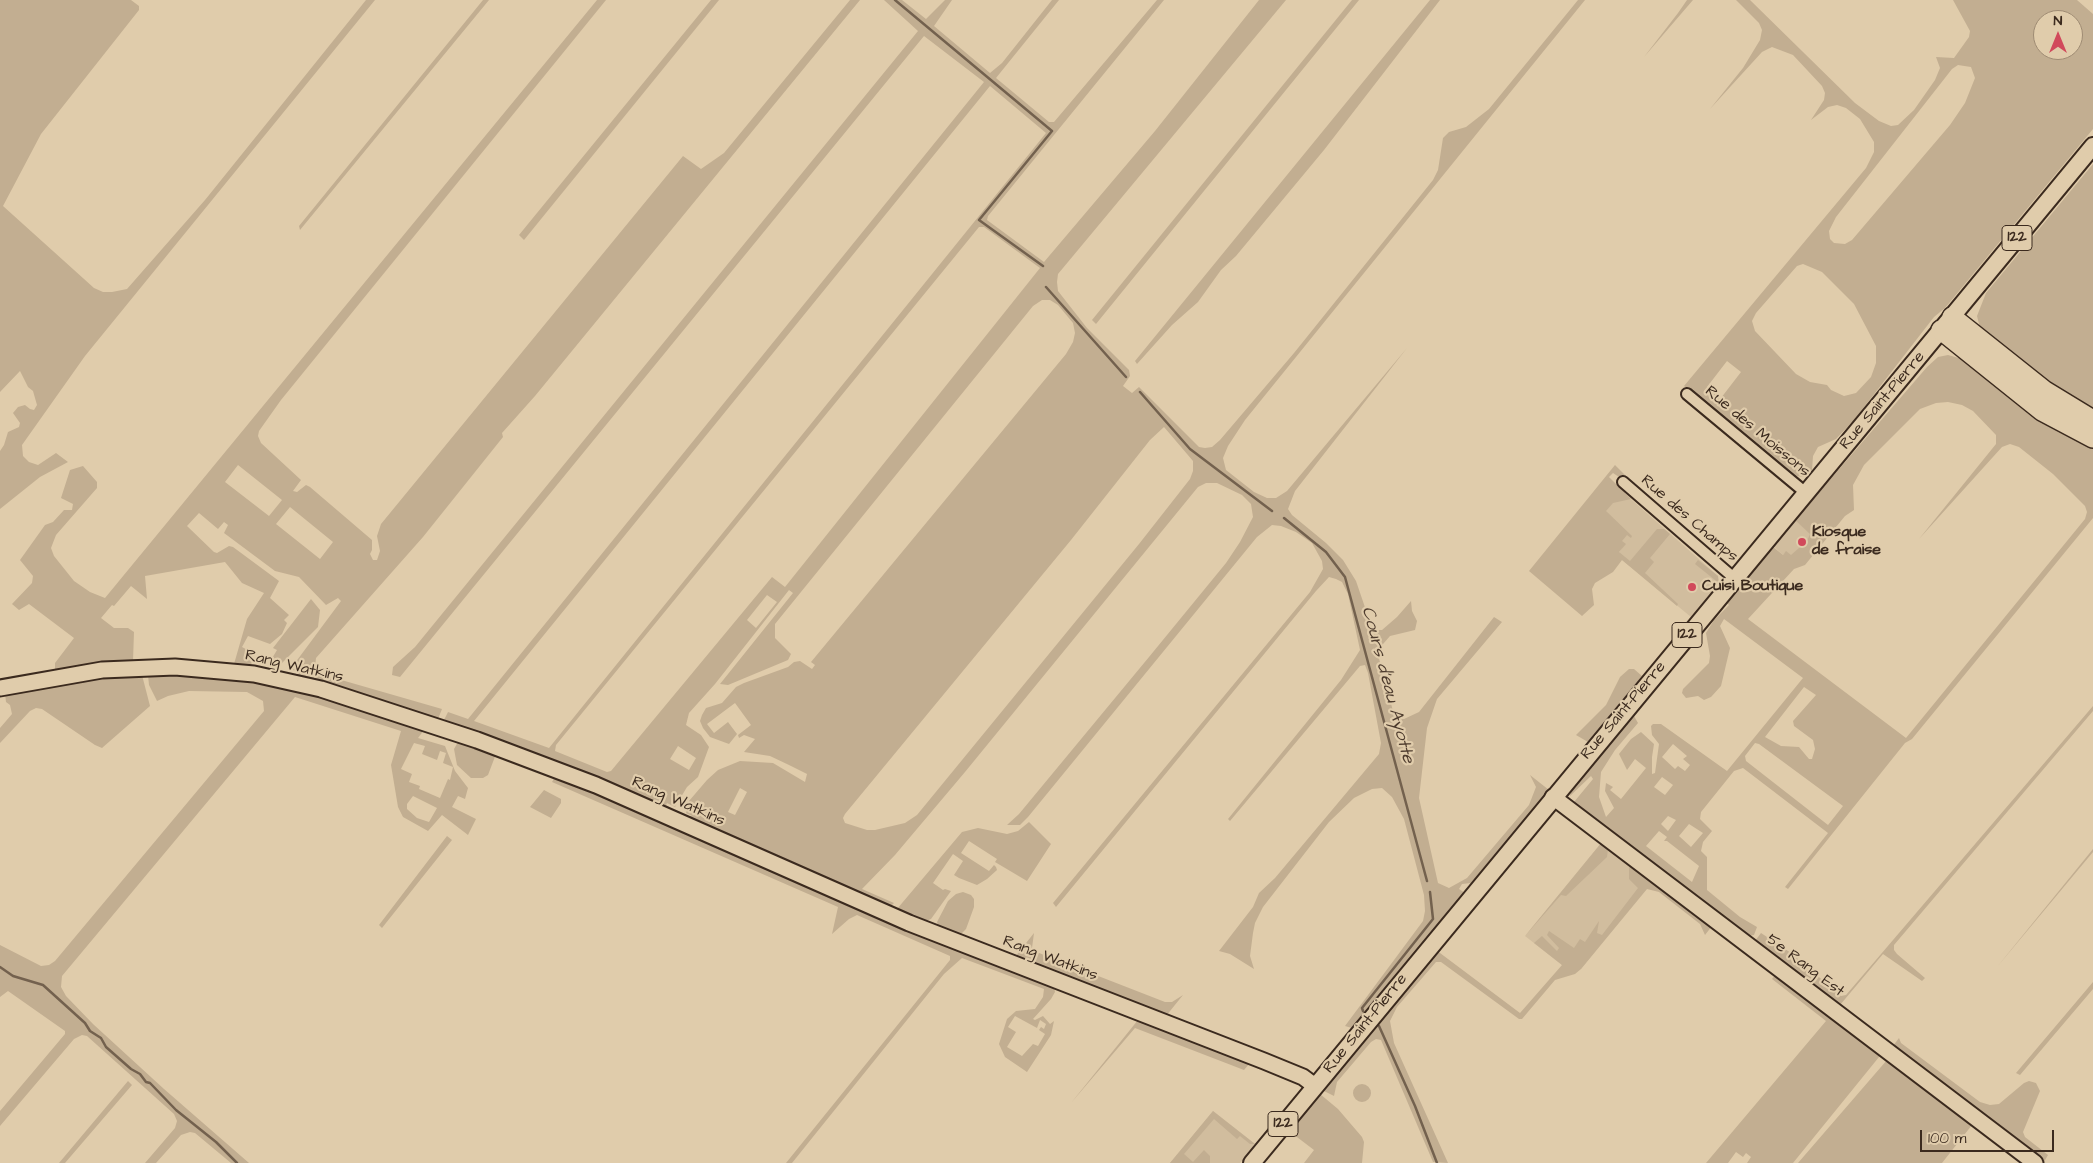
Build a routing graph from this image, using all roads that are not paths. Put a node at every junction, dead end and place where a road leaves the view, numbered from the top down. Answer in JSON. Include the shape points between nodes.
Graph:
{"nodes":[{"id":1,"x":2093,"y":146,"type":"edge"},
{"id":2,"x":1947,"y":324,"type":"junction"},
{"id":3,"x":1688,"y":394,"type":"dead end"},
{"id":4,"x":2093,"y":420,"type":"edge"},
{"id":5,"x":2093,"y":438,"type":"edge"},
{"id":6,"x":1623,"y":482,"type":"dead end"},
{"id":7,"x":1806,"y":493,"type":"junction"},
{"id":8,"x":1734,"y":578,"type":"junction"},
{"id":9,"x":0,"y":688,"type":"edge"},
{"id":10,"x":1553,"y":797,"type":"junction"},
{"id":11,"x":1315,"y":1086,"type":"junction"},
{"id":12,"x":1252,"y":1163,"type":"edge"},
{"id":13,"x":2035,"y":1163,"type":"edge"}],
"edges":[{"from":1,"to":2,"type":"main road","name":"Rue Saint-Pierre","number":"122"},
{"from":2,"to":4,"type":"highway"},
{"from":2,"to":5,"type":"highway","via":[[2042,411]]},
{"from":2,"to":7,"type":"main road","name":"Rue Saint-Pierre","number":"122"},
{"from":3,"to":7,"type":"street","name":"Rue des Moissons"},
{"from":6,"to":8,"type":"street","name":"Rue des Champs"},
{"from":7,"to":8,"type":"main road","name":"Rue Saint-Pierre","number":"122"},
{"from":8,"to":10,"type":"main road","name":"Rue Saint-Pierre","number":"122"},
{"from":9,"to":11,"type":"street","name":"Rang Watkins","via":[[102,670],[175,667],[254,674],[321,689],[477,740],[596,785],[909,923],[1255,1058]]},
{"from":10,"to":11,"type":"main road","name":"Rue Saint-Pierre","number":"122"},
{"from":10,"to":13,"type":"street","name":"5e Rang Est"},
{"from":11,"to":12,"type":"main road","name":"Rue Saint-Pierre","number":"122"}]}
